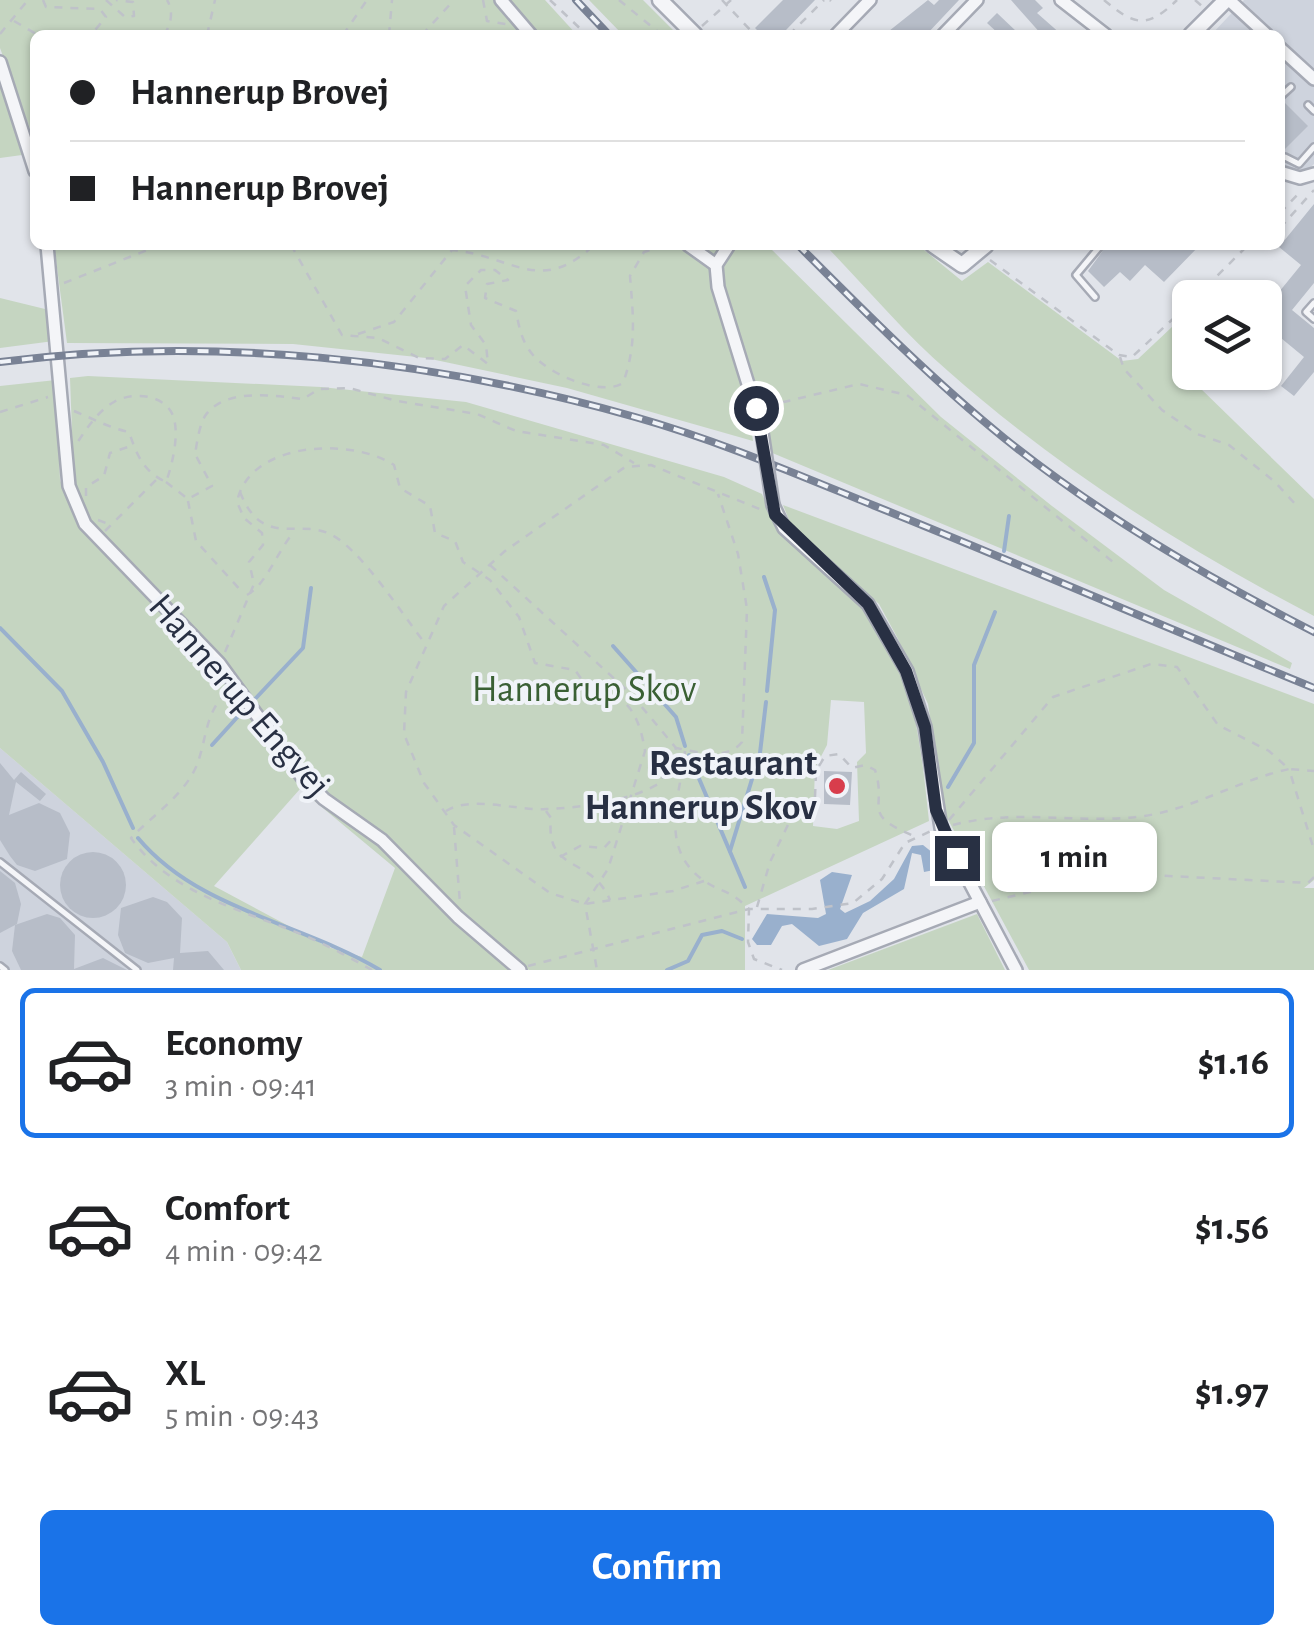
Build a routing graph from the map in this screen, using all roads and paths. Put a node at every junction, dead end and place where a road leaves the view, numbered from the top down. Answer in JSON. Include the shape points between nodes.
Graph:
{"nodes":[{"id":1,"x":28,"y":0,"type":"edge"},
{"id":2,"x":43,"y":0,"type":"edge"},
{"id":3,"x":106,"y":0,"type":"edge"},
{"id":4,"x":116,"y":0,"type":"edge"},
{"id":5,"x":167,"y":0,"type":"edge"},
{"id":6,"x":214,"y":0,"type":"edge"},
{"id":7,"x":367,"y":0,"type":"edge"},
{"id":8,"x":392,"y":0,"type":"edge"},
{"id":9,"x":454,"y":0,"type":"edge"},
{"id":10,"x":483,"y":0,"type":"edge"},
{"id":11,"x":502,"y":0,"type":"edge"},
{"id":12,"x":550,"y":0,"type":"edge"},
{"id":13,"x":618,"y":0,"type":"edge"},
{"id":14,"x":660,"y":0,"type":"edge"},
{"id":15,"x":722,"y":0,"type":"edge"},
{"id":16,"x":732,"y":0,"type":"edge"},
{"id":17,"x":828,"y":0,"type":"edge"},
{"id":18,"x":870,"y":0,"type":"edge"},
{"id":19,"x":977,"y":0,"type":"edge"},
{"id":20,"x":1061,"y":0,"type":"edge"},
{"id":21,"x":1104,"y":0,"type":"edge"},
{"id":22,"x":1178,"y":0,"type":"edge"},
{"id":23,"x":1228,"y":0,"type":"edge"},
{"id":24,"x":727,"y":5,"type":"junction"},
{"id":25,"x":13,"y":20,"type":"junction"},
{"id":26,"x":512,"y":27,"type":"dead end"},
{"id":27,"x":30,"y":30,"type":"edge"},
{"id":28,"x":97,"y":30,"type":"edge"},
{"id":29,"x":167,"y":30,"type":"edge"},
{"id":30,"x":208,"y":30,"type":"edge"},
{"id":31,"x":346,"y":30,"type":"edge"},
{"id":32,"x":389,"y":30,"type":"edge"},
{"id":33,"x":427,"y":30,"type":"edge"},
{"id":34,"x":528,"y":30,"type":"edge"},
{"id":35,"x":583,"y":30,"type":"edge"},
{"id":36,"x":656,"y":30,"type":"edge"},
{"id":37,"x":690,"y":30,"type":"edge"},
{"id":38,"x":699,"y":30,"type":"edge"},
{"id":39,"x":750,"y":30,"type":"edge"},
{"id":40,"x":796,"y":30,"type":"edge"},
{"id":41,"x":841,"y":30,"type":"edge"},
{"id":42,"x":948,"y":30,"type":"edge"},
{"id":43,"x":1100,"y":30,"type":"edge"},
{"id":44,"x":1196,"y":30,"type":"edge"},
{"id":45,"x":1261,"y":30,"type":"edge"},
{"id":46,"x":0,"y":34,"type":"edge"},
{"id":47,"x":1285,"y":53,"type":"edge"},
{"id":48,"x":0,"y":62,"type":"edge"},
{"id":49,"x":1314,"y":79,"type":"edge"},
{"id":50,"x":1291,"y":87,"type":"dead end"},
{"id":51,"x":1285,"y":92,"type":"edge"},
{"id":52,"x":1308,"y":105,"type":"dead end"},
{"id":53,"x":1314,"y":111,"type":"edge"},
{"id":54,"x":1314,"y":147,"type":"edge"},
{"id":55,"x":30,"y":155,"type":"edge"},
{"id":56,"x":1285,"y":157,"type":"edge"},
{"id":57,"x":1285,"y":172,"type":"edge"},
{"id":58,"x":1312,"y":175,"type":"edge"},
{"id":59,"x":1314,"y":190,"type":"edge"},
{"id":60,"x":1285,"y":207,"type":"edge"},
{"id":61,"x":1285,"y":222,"type":"edge"},
{"id":62,"x":48,"y":250,"type":"edge"},
{"id":63,"x":147,"y":250,"type":"edge"},
{"id":64,"x":294,"y":250,"type":"edge"},
{"id":65,"x":449,"y":250,"type":"edge"},
{"id":66,"x":467,"y":250,"type":"edge"},
{"id":67,"x":587,"y":250,"type":"edge"},
{"id":68,"x":651,"y":250,"type":"edge"},
{"id":69,"x":695,"y":250,"type":"edge"},
{"id":70,"x":726,"y":250,"type":"edge"},
{"id":71,"x":941,"y":250,"type":"edge"},
{"id":72,"x":982,"y":250,"type":"edge"},
{"id":73,"x":984,"y":250,"type":"edge"},
{"id":74,"x":1096,"y":250,"type":"edge"},
{"id":75,"x":1243,"y":250,"type":"edge"},
{"id":76,"x":716,"y":265,"type":"junction"},
{"id":77,"x":1213,"y":280,"type":"edge"},
{"id":78,"x":53,"y":287,"type":"junction"},
{"id":79,"x":1095,"y":297,"type":"dead end"},
{"id":80,"x":1314,"y":303,"type":"edge"},
{"id":81,"x":1314,"y":319,"type":"edge"},
{"id":82,"x":1172,"y":321,"type":"edge"},
{"id":83,"x":352,"y":336,"type":"junction"},
{"id":84,"x":1119,"y":356,"type":"junction"},
{"id":85,"x":64,"y":391,"type":"junction"},
{"id":86,"x":64,"y":408,"type":"junction"},
{"id":87,"x":756,"y":408,"type":"junction"},
{"id":88,"x":0,"y":412,"type":"edge"},
{"id":89,"x":94,"y":419,"type":"junction"},
{"id":90,"x":130,"y":446,"type":"junction"},
{"id":91,"x":67,"y":456,"type":"junction"},
{"id":92,"x":636,"y":464,"type":"junction"},
{"id":93,"x":158,"y":478,"type":"junction"},
{"id":94,"x":166,"y":482,"type":"junction"},
{"id":95,"x":240,"y":491,"type":"junction"},
{"id":96,"x":718,"y":493,"type":"junction"},
{"id":97,"x":188,"y":499,"type":"junction"},
{"id":98,"x":1297,"y":506,"type":"dead end"},
{"id":99,"x":90,"y":508,"type":"dead end"},
{"id":100,"x":774,"y":510,"type":"junction"},
{"id":101,"x":95,"y":519,"type":"dead end"},
{"id":102,"x":111,"y":525,"type":"junction"},
{"id":103,"x":294,"y":532,"type":"junction"},
{"id":104,"x":98,"y":540,"type":"junction"},
{"id":105,"x":1114,"y":562,"type":"dead end"},
{"id":106,"x":489,"y":564,"type":"junction"},
{"id":107,"x":478,"y":572,"type":"junction"},
{"id":108,"x":245,"y":596,"type":"junction"},
{"id":109,"x":425,"y":644,"type":"junction"},
{"id":110,"x":220,"y":664,"type":"junction"},
{"id":111,"x":234,"y":685,"type":"junction"},
{"id":112,"x":676,"y":748,"type":"junction"},
{"id":113,"x":685,"y":749,"type":"junction"},
{"id":114,"x":1290,"y":769,"type":"junction"},
{"id":115,"x":1314,"y":771,"type":"edge"},
{"id":116,"x":628,"y":796,"type":"junction"},
{"id":117,"x":815,"y":796,"type":"dead end"},
{"id":118,"x":798,"y":802,"type":"dead end"},
{"id":119,"x":545,"y":810,"type":"junction"},
{"id":120,"x":445,"y":812,"type":"junction"},
{"id":121,"x":454,"y":825,"type":"junction"},
{"id":122,"x":941,"y":828,"type":"junction"},
{"id":123,"x":618,"y":832,"type":"junction"},
{"id":124,"x":914,"y":836,"type":"junction"},
{"id":125,"x":1314,"y":850,"type":"edge"},
{"id":126,"x":560,"y":857,"type":"junction"},
{"id":127,"x":0,"y":862,"type":"edge"},
{"id":128,"x":1314,"y":878,"type":"edge"},
{"id":129,"x":601,"y":879,"type":"junction"},
{"id":130,"x":704,"y":881,"type":"junction"},
{"id":131,"x":875,"y":885,"type":"junction"},
{"id":132,"x":880,"y":891,"type":"dead end"},
{"id":133,"x":610,"y":900,"type":"junction"},
{"id":134,"x":980,"y":902,"type":"junction"},
{"id":135,"x":584,"y":904,"type":"junction"},
{"id":136,"x":756,"y":908,"type":"junction"},
{"id":137,"x":748,"y":909,"type":"junction"},
{"id":138,"x":458,"y":917,"type":"junction"},
{"id":139,"x":592,"y":950,"type":"junction"},
{"id":140,"x":519,"y":969,"type":"edge"},
{"id":141,"x":137,"y":970,"type":"edge"},
{"id":142,"x":372,"y":970,"type":"edge"},
{"id":143,"x":597,"y":970,"type":"edge"},
{"id":144,"x":782,"y":970,"type":"edge"},
{"id":145,"x":803,"y":970,"type":"edge"},
{"id":146,"x":1016,"y":970,"type":"edge"}],
"edges":[{"from":1,"to":25,"type":"path"},
{"from":2,"to":28,"type":"path","via":[[46,7],[100,9],[104,24]]},
{"from":3,"to":4,"type":"path","via":[[125,17],[134,16],[132,2]]},
{"from":5,"to":29,"type":"path"},
{"from":6,"to":30,"type":"path"},
{"from":7,"to":31,"type":"path"},
{"from":8,"to":32,"type":"path"},
{"from":9,"to":33,"type":"path"},
{"from":10,"to":26,"type":"path","via":[[488,21]]},
{"from":11,"to":34,"type":"street"},
{"from":12,"to":35,"type":"path"},
{"from":13,"to":36,"type":"path"},
{"from":14,"to":37,"type":"street"},
{"from":15,"to":24,"type":"path"},
{"from":16,"to":24,"type":"path"},
{"from":17,"to":40,"type":"path"},
{"from":18,"to":41,"type":"street"},
{"from":19,"to":42,"type":"street"},
{"from":20,"to":43,"type":"street"},
{"from":21,"to":22,"type":"path","via":[[1137,22],[1156,21]]},
{"from":23,"to":44,"type":"street"},
{"from":23,"to":45,"type":"street"},
{"from":24,"to":38,"type":"path"},
{"from":24,"to":39,"type":"path"},
{"from":25,"to":27,"type":"path"},
{"from":25,"to":46,"type":"path"},
{"from":47,"to":49,"type":"street"},
{"from":48,"to":55,"type":"street"},
{"from":50,"to":51,"type":"lane"},
{"from":52,"to":53,"type":"lane"},
{"from":54,"to":56,"type":"lane","via":[[1299,164]]},
{"from":57,"to":58,"type":"street"},
{"from":58,"to":60,"type":"path"},
{"from":59,"to":61,"type":"path"},
{"from":62,"to":78,"type":"street","name":"Hannerup Engvej"},
{"from":63,"to":78,"type":"path"},
{"from":64,"to":83,"type":"path","via":[[335,328]]},
{"from":65,"to":83,"type":"path","via":[[394,322]]},
{"from":66,"to":67,"type":"path","via":[[533,274],[560,269]]},
{"from":68,"to":83,"type":"path","via":[[630,276],[634,357],[615,388],[569,378],[532,354],[517,328],[516,310],[486,298],[488,284],[508,280],[491,268],[465,286],[471,325],[486,345],[486,365],[463,345],[445,360],[420,359],[396,343]]},
{"from":69,"to":76,"type":"street"},
{"from":70,"to":76,"type":"street"},
{"from":71,"to":72,"type":"street","via":[[962,266]]},
{"from":73,"to":84,"type":"path"},
{"from":74,"to":79,"type":"lane","via":[[1076,275]]},
{"from":75,"to":77,"type":"path"},
{"from":76,"to":87,"type":"street"},
{"from":78,"to":85,"type":"street","name":"Hannerup Engvej"},
{"from":80,"to":81,"type":"lane","via":[[1306,312]]},
{"from":82,"to":84,"type":"path","via":[[1142,351]]},
{"from":84,"to":98,"type":"path","via":[[1162,410],[1229,445]]},
{"from":85,"to":86,"type":"street","name":"Hannerup Engvej"},
{"from":85,"to":88,"type":"path"},
{"from":86,"to":89,"type":"path"},
{"from":86,"to":91,"type":"street","name":"Hannerup Engvej"},
{"from":87,"to":100,"type":"street","bridge":true},
{"from":87,"to":105,"type":"path","via":[[859,384],[907,395]]},
{"from":89,"to":90,"type":"path","via":[[128,432]]},
{"from":89,"to":91,"type":"path"},
{"from":89,"to":94,"type":"path","via":[[129,397],[149,396],[168,408],[174,441]]},
{"from":90,"to":93,"type":"path"},
{"from":90,"to":99,"type":"path","via":[[110,453],[104,476],[86,488]]},
{"from":91,"to":104,"type":"street","name":"Hannerup Engvej","via":[[75,507]]},
{"from":92,"to":96,"type":"path"},
{"from":92,"to":97,"type":"path","via":[[604,444],[516,431],[477,414],[349,388],[318,389],[303,400],[222,402],[206,415],[195,454],[212,486]]},
{"from":92,"to":106,"type":"path"},
{"from":93,"to":94,"type":"path"},
{"from":93,"to":102,"type":"path"},
{"from":94,"to":97,"type":"path"},
{"from":95,"to":103,"type":"path","via":[[261,522]]},
{"from":95,"to":107,"type":"path","via":[[258,466],[293,453],[325,449],[384,459],[394,466],[400,488],[430,506],[435,533],[454,541],[462,562]]},
{"from":95,"to":108,"type":"path","via":[[239,512],[264,540],[248,565],[254,584]]},
{"from":96,"to":100,"type":"path"},
{"from":96,"to":113,"type":"path","via":[[747,608],[742,742],[721,755]]},
{"from":97,"to":108,"type":"path","via":[[196,541]]},
{"from":100,"to":122,"type":"street","via":[[868,604],[906,671],[925,727]]},
{"from":101,"to":102,"type":"path"},
{"from":102,"to":104,"type":"path"},
{"from":103,"to":108,"type":"path"},
{"from":103,"to":109,"type":"path","via":[[330,533],[349,549]]},
{"from":104,"to":110,"type":"street","name":"Hannerup Engvej"},
{"from":106,"to":107,"type":"path"},
{"from":106,"to":112,"type":"path","via":[[630,694]]},
{"from":107,"to":109,"type":"path","via":[[444,606]]},
{"from":107,"to":116,"type":"path","via":[[519,617],[535,663],[575,670],[590,691],[612,696],[634,714],[645,751]]},
{"from":108,"to":110,"type":"path"},
{"from":109,"to":120,"type":"path","via":[[406,692],[404,734],[424,784]]},
{"from":110,"to":111,"type":"street","name":"Hannerup Engvej"},
{"from":111,"to":138,"type":"street","name":"Hannerup Engvej","via":[[302,777],[382,840]]},
{"from":111,"to":142,"type":"path","via":[[208,719],[189,778],[131,838],[143,856],[192,890]]},
{"from":112,"to":113,"type":"path"},
{"from":112,"to":116,"type":"path","via":[[660,784]]},
{"from":113,"to":130,"type":"path","via":[[672,829],[675,845]]},
{"from":114,"to":115,"type":"path"},
{"from":114,"to":122,"type":"path","via":[[1146,816],[1010,816]]},
{"from":114,"to":122,"type":"path","via":[[1218,726],[1177,667],[1151,664],[1053,697]]},
{"from":114,"to":125,"type":"path"},
{"from":116,"to":119,"type":"path"},
{"from":116,"to":123,"type":"path"},
{"from":117,"to":124,"type":"path","via":[[824,756],[840,754],[852,768],[870,766],[878,776],[880,815]]},
{"from":118,"to":136,"type":"path"},
{"from":119,"to":120,"type":"path","via":[[479,806]]},
{"from":119,"to":126,"type":"path","via":[[549,839]]},
{"from":120,"to":121,"type":"path"},
{"from":121,"to":135,"type":"path","via":[[550,893]]},
{"from":121,"to":138,"type":"path","via":[[462,884]]},
{"from":122,"to":124,"type":"path"},
{"from":122,"to":134,"type":"street"},
{"from":123,"to":126,"type":"path","via":[[604,848],[580,846]]},
{"from":123,"to":129,"type":"path"},
{"from":124,"to":131,"type":"path"},
{"from":126,"to":129,"type":"path"},
{"from":127,"to":141,"type":"lane"},
{"from":128,"to":134,"type":"path","via":[[1308,883],[1110,873]]},
{"from":129,"to":133,"type":"path"},
{"from":129,"to":135,"type":"path"},
{"from":130,"to":133,"type":"path"},
{"from":130,"to":137,"type":"path","via":[[730,890]]},
{"from":131,"to":132,"type":"path"},
{"from":131,"to":136,"type":"path","via":[[853,904]]},
{"from":133,"to":135,"type":"path"},
{"from":134,"to":145,"type":"street"},
{"from":134,"to":146,"type":"street"},
{"from":135,"to":139,"type":"path"},
{"from":136,"to":137,"type":"path"},
{"from":137,"to":139,"type":"path"},
{"from":137,"to":144,"type":"path","via":[[754,959]]},
{"from":138,"to":140,"type":"street","name":"Hannerup Engvej"},
{"from":139,"to":140,"type":"path"},
{"from":139,"to":143,"type":"path"}]}
